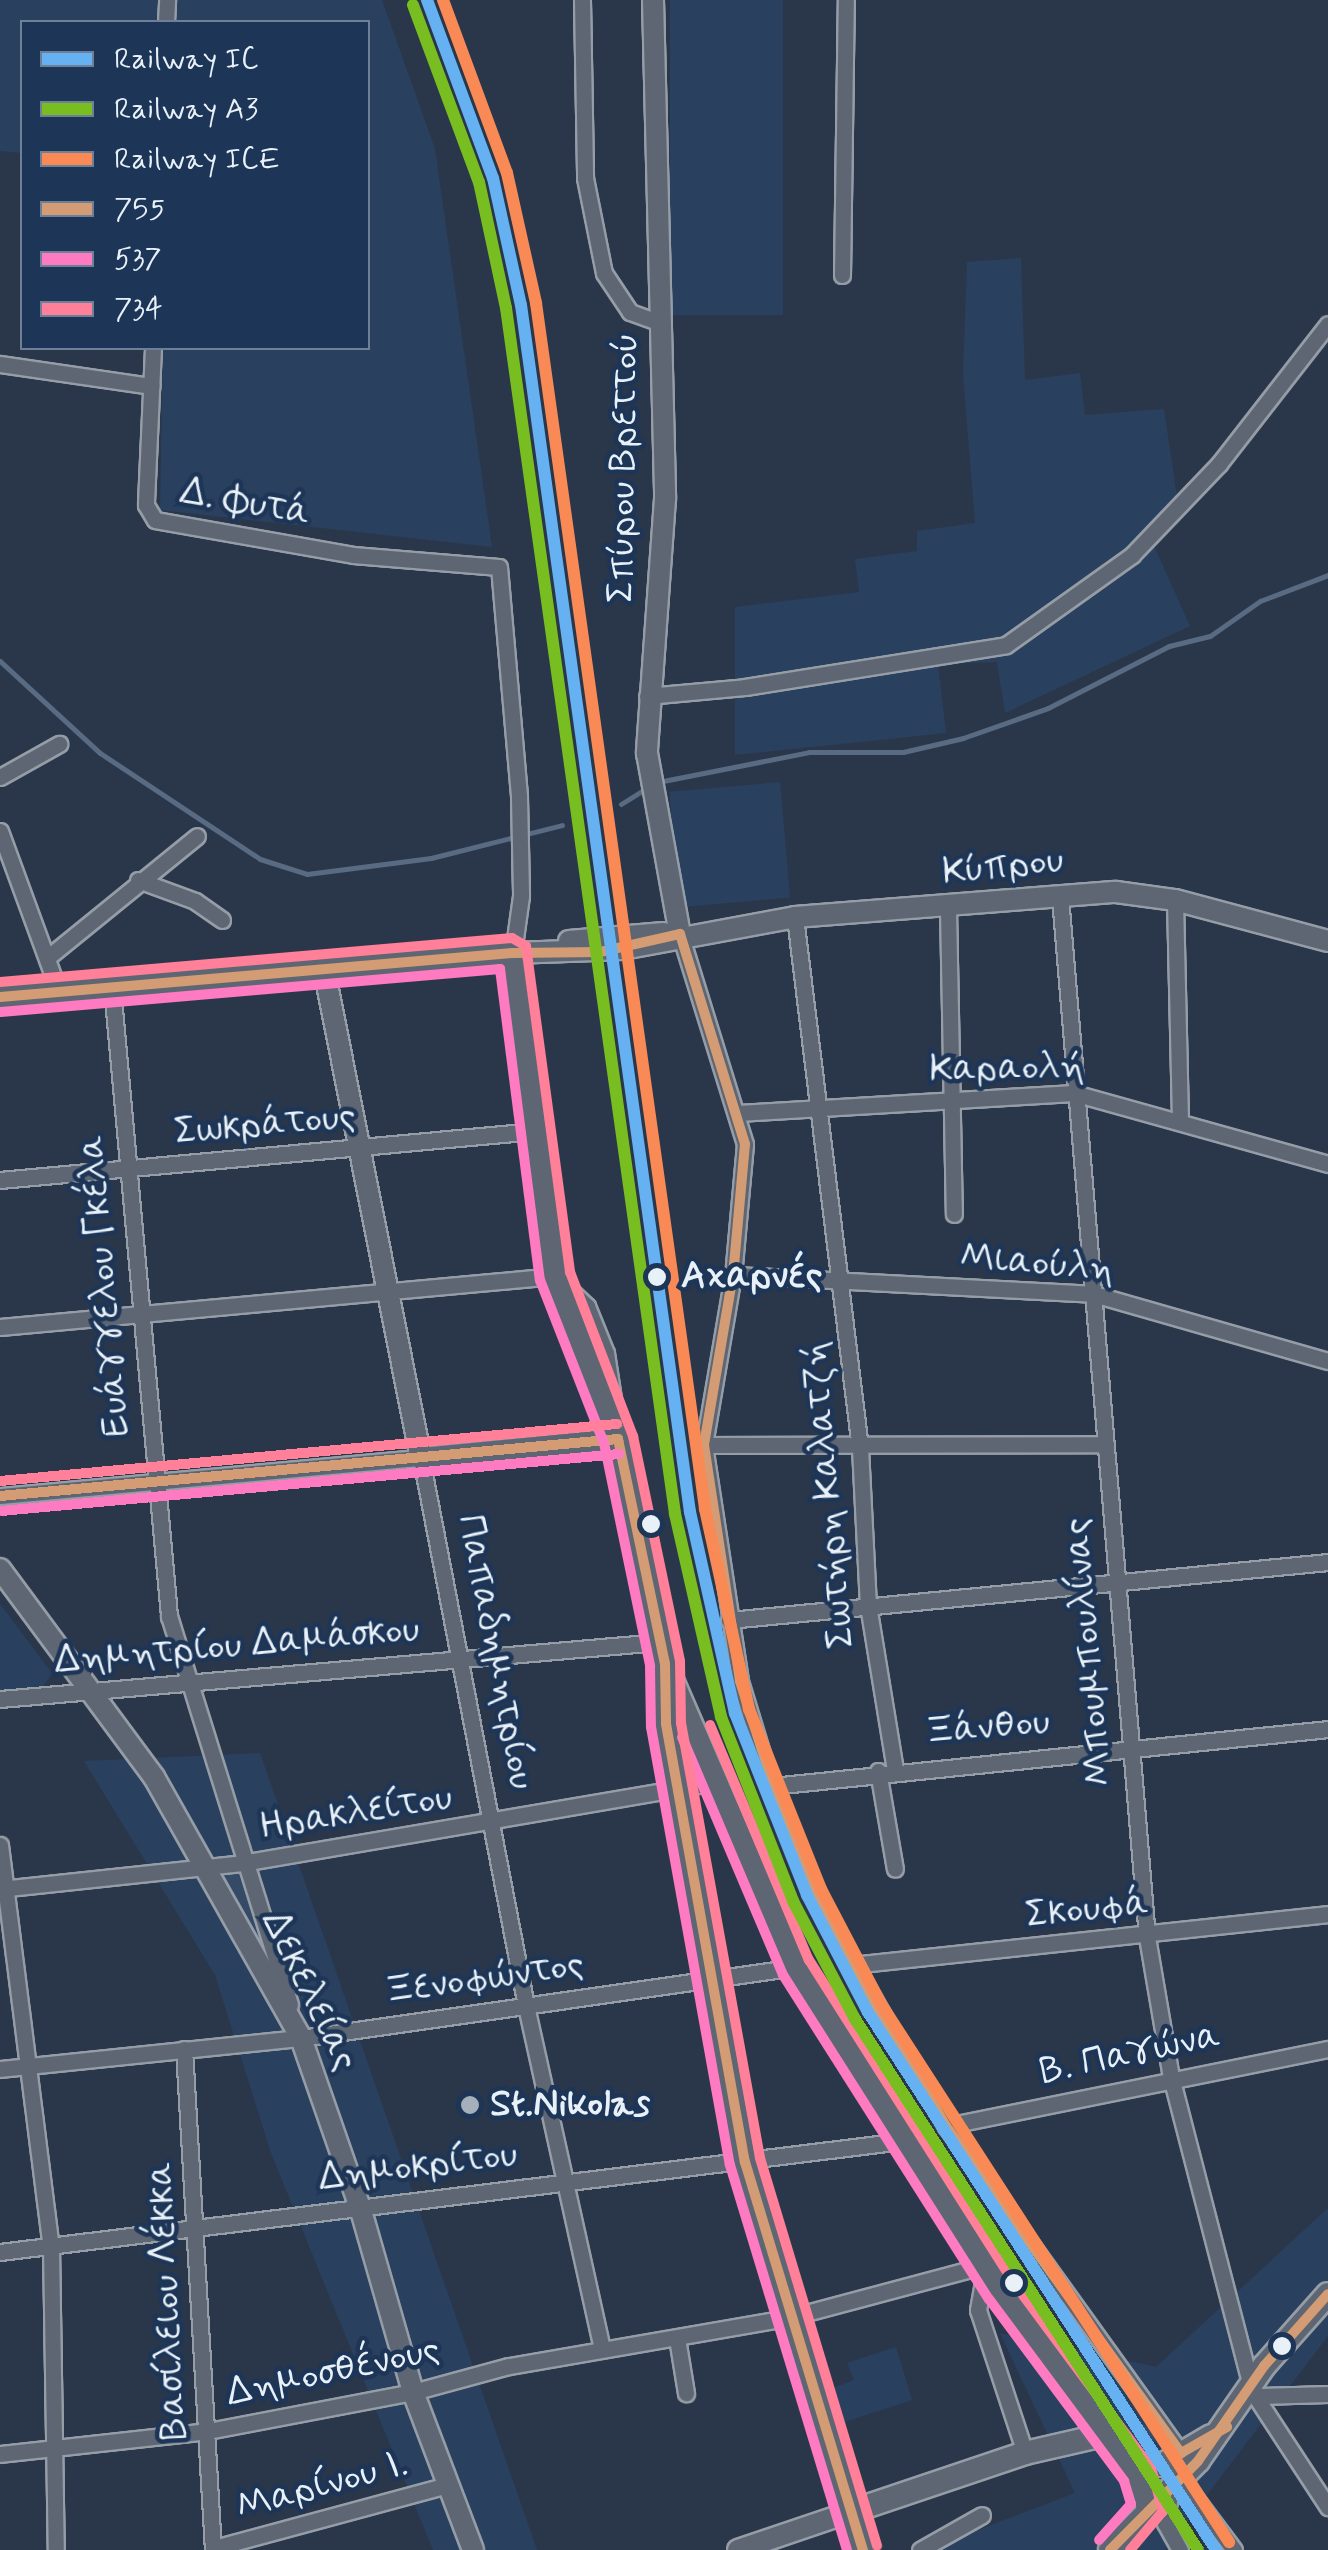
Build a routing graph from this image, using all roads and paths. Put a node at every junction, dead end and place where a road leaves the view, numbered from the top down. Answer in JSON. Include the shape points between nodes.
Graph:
{"nodes":[{"id":1,"x":582,"y":0,"type":"edge"},
{"id":2,"x":652,"y":0,"type":"edge"},
{"id":3,"x":846,"y":0,"type":"edge"},
{"id":4,"x":842,"y":275,"type":"dead end"},
{"id":5,"x":661,"y":322,"type":"junction"},
{"id":6,"x":1328,"y":324,"type":"edge"},
{"id":7,"x":153,"y":350,"type":"edge"},
{"id":8,"x":0,"y":364,"type":"edge"},
{"id":9,"x":151,"y":386,"type":"junction"},
{"id":10,"x":647,"y":696,"type":"junction"},
{"id":11,"x":59,"y":744,"type":"dead end"},
{"id":12,"x":0,"y":777,"type":"edge"},
{"id":13,"x":0,"y":831,"type":"edge"},
{"id":14,"x":196,"y":836,"type":"dead end"},
{"id":15,"x":138,"y":880,"type":"junction"},
{"id":16,"x":1060,"y":897,"type":"junction"},
{"id":17,"x":1175,"y":900,"type":"junction"},
{"id":18,"x":948,"y":908,"type":"junction"},
{"id":19,"x":794,"y":917,"type":"junction"},
{"id":20,"x":222,"y":920,"type":"dead end"},
{"id":21,"x":680,"y":934,"type":"junction"},
{"id":22,"x":1328,"y":941,"type":"edge"},
{"id":23,"x":513,"y":953,"type":"junction"},
{"id":24,"x":48,"y":958,"type":"junction"},
{"id":25,"x":324,"y":969,"type":"junction"},
{"id":26,"x":112,"y":987,"type":"junction"},
{"id":27,"x":59,"y":992,"type":"junction"},
{"id":28,"x":0,"y":997,"type":"edge"},
{"id":29,"x":1074,"y":1092,"type":"junction"},
{"id":30,"x":952,"y":1100,"type":"junction"},
{"id":31,"x":820,"y":1109,"type":"junction"},
{"id":32,"x":738,"y":1113,"type":"junction"},
{"id":33,"x":1180,"y":1122,"type":"junction"},
{"id":34,"x":535,"y":1131,"type":"junction"},
{"id":35,"x":360,"y":1149,"type":"junction"},
{"id":36,"x":1328,"y":1164,"type":"edge"},
{"id":37,"x":128,"y":1170,"type":"junction"},
{"id":38,"x":0,"y":1180,"type":"edge"},
{"id":39,"x":954,"y":1214,"type":"dead end"},
{"id":40,"x":555,"y":1276,"type":"junction"},
{"id":41,"x":733,"y":1276,"type":"junction"},
{"id":42,"x":842,"y":1286,"type":"junction"},
{"id":43,"x":388,"y":1293,"type":"junction"},
{"id":44,"x":1094,"y":1294,"type":"junction"},
{"id":45,"x":140,"y":1315,"type":"junction"},
{"id":46,"x":0,"y":1327,"type":"edge"},
{"id":47,"x":1328,"y":1360,"type":"edge"},
{"id":48,"x":618,"y":1439,"type":"junction"},
{"id":49,"x":1104,"y":1444,"type":"junction"},
{"id":50,"x":704,"y":1445,"type":"junction"},
{"id":51,"x":860,"y":1448,"type":"junction"},
{"id":52,"x":421,"y":1458,"type":"junction"},
{"id":53,"x":154,"y":1483,"type":"junction"},
{"id":54,"x":0,"y":1496,"type":"edge"},
{"id":55,"x":1328,"y":1562,"type":"edge"},
{"id":56,"x":0,"y":1569,"type":"edge"},
{"id":57,"x":1116,"y":1583,"type":"junction"},
{"id":58,"x":868,"y":1604,"type":"junction"},
{"id":59,"x":729,"y":1620,"type":"junction"},
{"id":60,"x":662,"y":1653,"type":"junction"},
{"id":61,"x":460,"y":1660,"type":"junction"},
{"id":62,"x":186,"y":1684,"type":"junction"},
{"id":63,"x":94,"y":1690,"type":"junction"},
{"id":64,"x":0,"y":1700,"type":"edge"},
{"id":65,"x":1328,"y":1729,"type":"edge"},
{"id":66,"x":1130,"y":1749,"type":"junction"},
{"id":67,"x":895,"y":1769,"type":"junction"},
{"id":68,"x":878,"y":1770,"type":"junction"},
{"id":69,"x":718,"y":1782,"type":"junction"},
{"id":70,"x":772,"y":1786,"type":"junction"},
{"id":71,"x":677,"y":1788,"type":"junction"},
{"id":72,"x":494,"y":1824,"type":"junction"},
{"id":73,"x":0,"y":1845,"type":"edge"},
{"id":74,"x":242,"y":1863,"type":"junction"},
{"id":75,"x":209,"y":1867,"type":"junction"},
{"id":76,"x":895,"y":1869,"type":"dead end"},
{"id":77,"x":4,"y":1888,"type":"edge"},
{"id":78,"x":1328,"y":1914,"type":"edge"},
{"id":79,"x":1147,"y":1937,"type":"junction"},
{"id":80,"x":852,"y":1965,"type":"junction"},
{"id":81,"x":796,"y":1967,"type":"junction"},
{"id":82,"x":715,"y":1980,"type":"junction"},
{"id":83,"x":526,"y":2006,"type":"junction"},
{"id":84,"x":300,"y":2038,"type":"junction"},
{"id":85,"x":1328,"y":2049,"type":"edge"},
{"id":86,"x":184,"y":2050,"type":"junction"},
{"id":87,"x":29,"y":2066,"type":"junction"},
{"id":88,"x":0,"y":2069,"type":"edge"},
{"id":89,"x":1171,"y":2077,"type":"junction"},
{"id":90,"x":946,"y":2126,"type":"junction"},
{"id":91,"x":903,"y":2141,"type":"junction"},
{"id":92,"x":745,"y":2162,"type":"junction"},
{"id":93,"x":567,"y":2182,"type":"junction"},
{"id":94,"x":360,"y":2207,"type":"junction"},
{"id":95,"x":199,"y":2223,"type":"junction"},
{"id":96,"x":51,"y":2246,"type":"junction"},
{"id":97,"x":0,"y":2252,"type":"edge"},
{"id":98,"x":986,"y":2265,"type":"junction"},
{"id":99,"x":1328,"y":2294,"type":"edge"},
{"id":100,"x":788,"y":2318,"type":"junction"},
{"id":101,"x":677,"y":2338,"type":"junction"},
{"id":102,"x":602,"y":2348,"type":"junction"},
{"id":103,"x":413,"y":2392,"type":"junction"},
{"id":104,"x":1256,"y":2393,"type":"junction"},
{"id":105,"x":686,"y":2394,"type":"dead end"},
{"id":106,"x":1328,"y":2394,"type":"edge"},
{"id":107,"x":1226,"y":2427,"type":"junction"},
{"id":108,"x":208,"y":2430,"type":"junction"},
{"id":109,"x":1108,"y":2434,"type":"junction"},
{"id":110,"x":60,"y":2450,"type":"junction"},
{"id":111,"x":1025,"y":2453,"type":"junction"},
{"id":112,"x":0,"y":2454,"type":"edge"},
{"id":113,"x":1182,"y":2454,"type":"junction"},
{"id":114,"x":1130,"y":2465,"type":"junction"},
{"id":115,"x":1176,"y":2482,"type":"junction"},
{"id":116,"x":447,"y":2485,"type":"junction"},
{"id":117,"x":1148,"y":2506,"type":"junction"},
{"id":118,"x":1328,"y":2507,"type":"edge"},
{"id":119,"x":847,"y":2512,"type":"junction"},
{"id":120,"x":982,"y":2515,"type":"dead end"},
{"id":121,"x":214,"y":2549,"type":"edge"},
{"id":122,"x":56,"y":2550,"type":"edge"},
{"id":123,"x":473,"y":2550,"type":"edge"},
{"id":124,"x":738,"y":2550,"type":"edge"},
{"id":125,"x":863,"y":2550,"type":"edge"},
{"id":126,"x":920,"y":2550,"type":"edge"},
{"id":127,"x":1110,"y":2550,"type":"edge"},
{"id":128,"x":1180,"y":2550,"type":"edge"},
{"id":129,"x":1234,"y":2550,"type":"edge"}],
"edges":[{"from":1,"to":5,"type":"street","via":[[585,178],[604,273],[630,312]]},
{"from":2,"to":5,"type":"street","name":"Σπύρου Βρεττού"},
{"from":3,"to":4,"type":"street"},
{"from":5,"to":10,"type":"street","name":"Σπύρου Βρεττού","via":[[665,499]]},
{"from":6,"to":10,"type":"street","via":[[1220,464],[1132,556],[1006,646]]},
{"from":7,"to":9,"type":"street","name":"Δ. Φυτά"},
{"from":8,"to":9,"type":"street"},
{"from":9,"to":23,"type":"street","name":"Δ. Φυτά","via":[[146,505],[155,520],[354,555],[499,567],[520,846]]},
{"from":10,"to":21,"type":"street","name":"Σπύρου Βρεττού","via":[[646,753]]},
{"from":11,"to":12,"type":"street"},
{"from":13,"to":24,"type":"street"},
{"from":14,"to":15,"type":"street"},
{"from":15,"to":20,"type":"street","via":[[195,901]]},
{"from":15,"to":24,"type":"street"},
{"from":16,"to":17,"type":"street","name":"Κύπρου","via":[[1116,892]]},
{"from":16,"to":18,"type":"street","name":"Κύπρου"},
{"from":16,"to":29,"type":"street","name":"Μπουμπουλίνας"},
{"from":17,"to":22,"type":"street","name":"Κύπρου"},
{"from":17,"to":33,"type":"street"},
{"from":18,"to":19,"type":"street","name":"Κύπρου"},
{"from":18,"to":30,"type":"street"},
{"from":19,"to":21,"type":"street","name":"Κύπρου"},
{"from":19,"to":31,"type":"street","name":"Σωτήρη Καλατζή"},
{"from":21,"to":23,"type":"street","name":"Κύπρου","via":[[623,949]]},
{"from":21,"to":32,"type":"street"},
{"from":23,"to":25,"type":"main road"},
{"from":23,"to":34,"type":"main road"},
{"from":24,"to":27,"type":"street"},
{"from":25,"to":26,"type":"main road"},
{"from":25,"to":35,"type":"street","name":"Παπαδημητρίου"},
{"from":26,"to":27,"type":"main road"},
{"from":26,"to":37,"type":"street","name":"Ευάγγελου Γκέλα"},
{"from":27,"to":28,"type":"main road"},
{"from":29,"to":30,"type":"street","name":"Καραολή"},
{"from":29,"to":33,"type":"street","name":"Καραολή"},
{"from":29,"to":44,"type":"street","name":"Μπουμπουλίνας"},
{"from":30,"to":31,"type":"street","name":"Καραολή"},
{"from":30,"to":39,"type":"street"},
{"from":31,"to":32,"type":"street","name":"Καραολή"},
{"from":31,"to":42,"type":"street","name":"Σωτήρη Καλατζή"},
{"from":32,"to":41,"type":"street","via":[[745,1144]]},
{"from":33,"to":36,"type":"street","name":"Καραολή"},
{"from":34,"to":35,"type":"street","name":"Σωκράτους"},
{"from":34,"to":40,"type":"main road"},
{"from":35,"to":37,"type":"street","name":"Σωκράτους"},
{"from":35,"to":43,"type":"street","name":"Παπαδημητρίου"},
{"from":37,"to":38,"type":"street","name":"Σωκράτους"},
{"from":37,"to":45,"type":"street","name":"Ευάγγελου Γκέλα"},
{"from":40,"to":43,"type":"street"},
{"from":40,"to":48,"type":"main road"},
{"from":41,"to":42,"type":"street","name":"Μιαούλη"},
{"from":41,"to":50,"type":"street"},
{"from":42,"to":44,"type":"street","name":"Μιαούλη"},
{"from":42,"to":51,"type":"street","name":"Σωτήρη Καλατζή"},
{"from":43,"to":45,"type":"street"},
{"from":43,"to":52,"type":"street","name":"Παπαδημητρίου"},
{"from":44,"to":47,"type":"street","name":"Μιαούλη"},
{"from":44,"to":49,"type":"street","name":"Μπουμπουλίνας"},
{"from":45,"to":46,"type":"street"},
{"from":45,"to":53,"type":"street","name":"Ευάγγελου Γκέλα"},
{"from":48,"to":52,"type":"street"},
{"from":48,"to":60,"type":"main road"},
{"from":49,"to":51,"type":"street"},
{"from":49,"to":57,"type":"street","name":"Μπουμπουλίνας"},
{"from":50,"to":51,"type":"street"},
{"from":50,"to":59,"type":"street"},
{"from":51,"to":58,"type":"street","name":"Σωτήρη Καλατζή"},
{"from":52,"to":53,"type":"street"},
{"from":52,"to":61,"type":"street","name":"Παπαδημητρίου"},
{"from":53,"to":54,"type":"street"},
{"from":53,"to":62,"type":"street","name":"Ευάγγελου Γκέλα","via":[[169,1616]]},
{"from":55,"to":57,"type":"street"},
{"from":56,"to":63,"type":"street","name":"Δεκελείας"},
{"from":57,"to":58,"type":"street"},
{"from":57,"to":66,"type":"street","name":"Μπουμπουλίνας"},
{"from":58,"to":59,"type":"street"},
{"from":58,"to":67,"type":"street","name":"Σωτήρη Καλατζή"},
{"from":59,"to":70,"type":"street"},
{"from":60,"to":61,"type":"street","name":"Δημητρίου Δαμάσκου"},
{"from":60,"to":69,"type":"main road"},
{"from":60,"to":71,"type":"main road"},
{"from":61,"to":62,"type":"street","name":"Δημητρίου Δαμάσκου"},
{"from":61,"to":72,"type":"street","name":"Παπαδημητρίου"},
{"from":62,"to":63,"type":"street","name":"Δημητρίου Δαμάσκου"},
{"from":62,"to":74,"type":"street","name":"Ευάγγελου Γκέλα"},
{"from":63,"to":64,"type":"street","name":"Δημητρίου Δαμάσκου"},
{"from":63,"to":75,"type":"street","name":"Δεκελείας"},
{"from":65,"to":66,"type":"street","name":"Ξάνθου"},
{"from":66,"to":67,"type":"street","name":"Ξάνθου"},
{"from":66,"to":79,"type":"street","name":"Μπουμπουλίνας"},
{"from":67,"to":68,"type":"street","name":"Ξάνθου"},
{"from":68,"to":70,"type":"street","name":"Ξάνθου"},
{"from":68,"to":76,"type":"street"},
{"from":69,"to":71,"type":"street","name":"Ηρακλείτου"},
{"from":69,"to":81,"type":"main road"},
{"from":70,"to":80,"type":"street"},
{"from":71,"to":72,"type":"street","name":"Ηρακλείτου"},
{"from":71,"to":82,"type":"main road"},
{"from":72,"to":74,"type":"street","name":"Ηρακλείτου"},
{"from":72,"to":83,"type":"street","name":"Παπαδημητρίου"},
{"from":73,"to":77,"type":"street"},
{"from":74,"to":75,"type":"street","name":"Ηρακλείτου"},
{"from":74,"to":84,"type":"street","name":"Ευάγγελου Γκέλα"},
{"from":75,"to":77,"type":"street","name":"Ηρακλείτου"},
{"from":75,"to":84,"type":"street","name":"Δεκελείας"},
{"from":77,"to":87,"type":"street"},
{"from":78,"to":79,"type":"street","name":"Σκουφά"},
{"from":79,"to":80,"type":"street","name":"Σκουφά"},
{"from":79,"to":89,"type":"street","name":"Μπουμπουλίνας"},
{"from":80,"to":90,"type":"street"},
{"from":81,"to":82,"type":"street","name":"Ξενοφώντος"},
{"from":81,"to":91,"type":"main road"},
{"from":82,"to":83,"type":"street","name":"Ξενοφώντος"},
{"from":82,"to":92,"type":"main road"},
{"from":83,"to":84,"type":"street","name":"Ξενοφώντος"},
{"from":83,"to":93,"type":"street","name":"Παπαδημητρίου"},
{"from":84,"to":86,"type":"street","name":"Ξενοφώντος"},
{"from":84,"to":94,"type":"street","name":"Δεκελείας"},
{"from":85,"to":89,"type":"street","name":"Β. Παγώνα"},
{"from":86,"to":87,"type":"street","name":"Ξενοφώντος"},
{"from":86,"to":95,"type":"street","name":"Βασίλειου Λέκκα"},
{"from":87,"to":88,"type":"street","name":"Ξενοφώντος"},
{"from":87,"to":96,"type":"street"},
{"from":89,"to":90,"type":"street","name":"Β. Παγώνα"},
{"from":89,"to":104,"type":"street","name":"Μπουμπουλίνας"},
{"from":90,"to":113,"type":"street"},
{"from":91,"to":92,"type":"street","name":"Δημοκρίτου"},
{"from":91,"to":98,"type":"main road"},
{"from":92,"to":93,"type":"street","name":"Δημοκρίτου"},
{"from":92,"to":100,"type":"main road"},
{"from":93,"to":94,"type":"street","name":"Δημοκρίτου"},
{"from":93,"to":102,"type":"street","name":"Παπαδημητρίου"},
{"from":94,"to":95,"type":"street","name":"Δημοκρίτου"},
{"from":94,"to":103,"type":"street","name":"Δεκελείας"},
{"from":95,"to":96,"type":"street","name":"Δημοκρίτου"},
{"from":95,"to":108,"type":"street","name":"Βασίλειου Λέκκα"},
{"from":96,"to":97,"type":"street","name":"Δημοκρίτου"},
{"from":96,"to":110,"type":"street"},
{"from":98,"to":100,"type":"street","name":"Δημοσθένους"},
{"from":98,"to":109,"type":"main road"},
{"from":98,"to":111,"type":"street","via":[[978,2310]]},
{"from":99,"to":104,"type":"main road","via":[[1280,2346]]},
{"from":100,"to":101,"type":"street","name":"Δημοσθένους"},
{"from":100,"to":119,"type":"main road"},
{"from":101,"to":102,"type":"street","name":"Δημοσθένους"},
{"from":101,"to":105,"type":"street"},
{"from":102,"to":103,"type":"street","name":"Δημοσθένους"},
{"from":103,"to":108,"type":"street","name":"Δημοσθένους"},
{"from":103,"to":116,"type":"street","name":"Δεκελείας"},
{"from":104,"to":106,"type":"street"},
{"from":104,"to":107,"type":"main road"},
{"from":104,"to":118,"type":"street","name":"Μπουμπουλίνας"},
{"from":107,"to":113,"type":"main road"},
{"from":107,"to":115,"type":"main road"},
{"from":108,"to":110,"type":"street","name":"Δημοσθένους"},
{"from":108,"to":121,"type":"street","name":"Βασίλειου Λέκκα"},
{"from":109,"to":111,"type":"main road"},
{"from":109,"to":114,"type":"main road"},
{"from":110,"to":112,"type":"street","name":"Δημοσθένους"},
{"from":110,"to":122,"type":"street"},
{"from":111,"to":119,"type":"main road"},
{"from":113,"to":114,"type":"main road","via":[[1162,2465]]},
{"from":114,"to":117,"type":"main road"},
{"from":115,"to":117,"type":"main road"},
{"from":115,"to":128,"type":"street","via":[[1165,2523]]},
{"from":115,"to":129,"type":"street"},
{"from":116,"to":121,"type":"street","name":"Μαρίνου Ι."},
{"from":116,"to":123,"type":"street","name":"Δεκελείας"},
{"from":117,"to":127,"type":"main road"},
{"from":119,"to":124,"type":"street"},
{"from":119,"to":125,"type":"main road"},
{"from":120,"to":126,"type":"street"}]}
